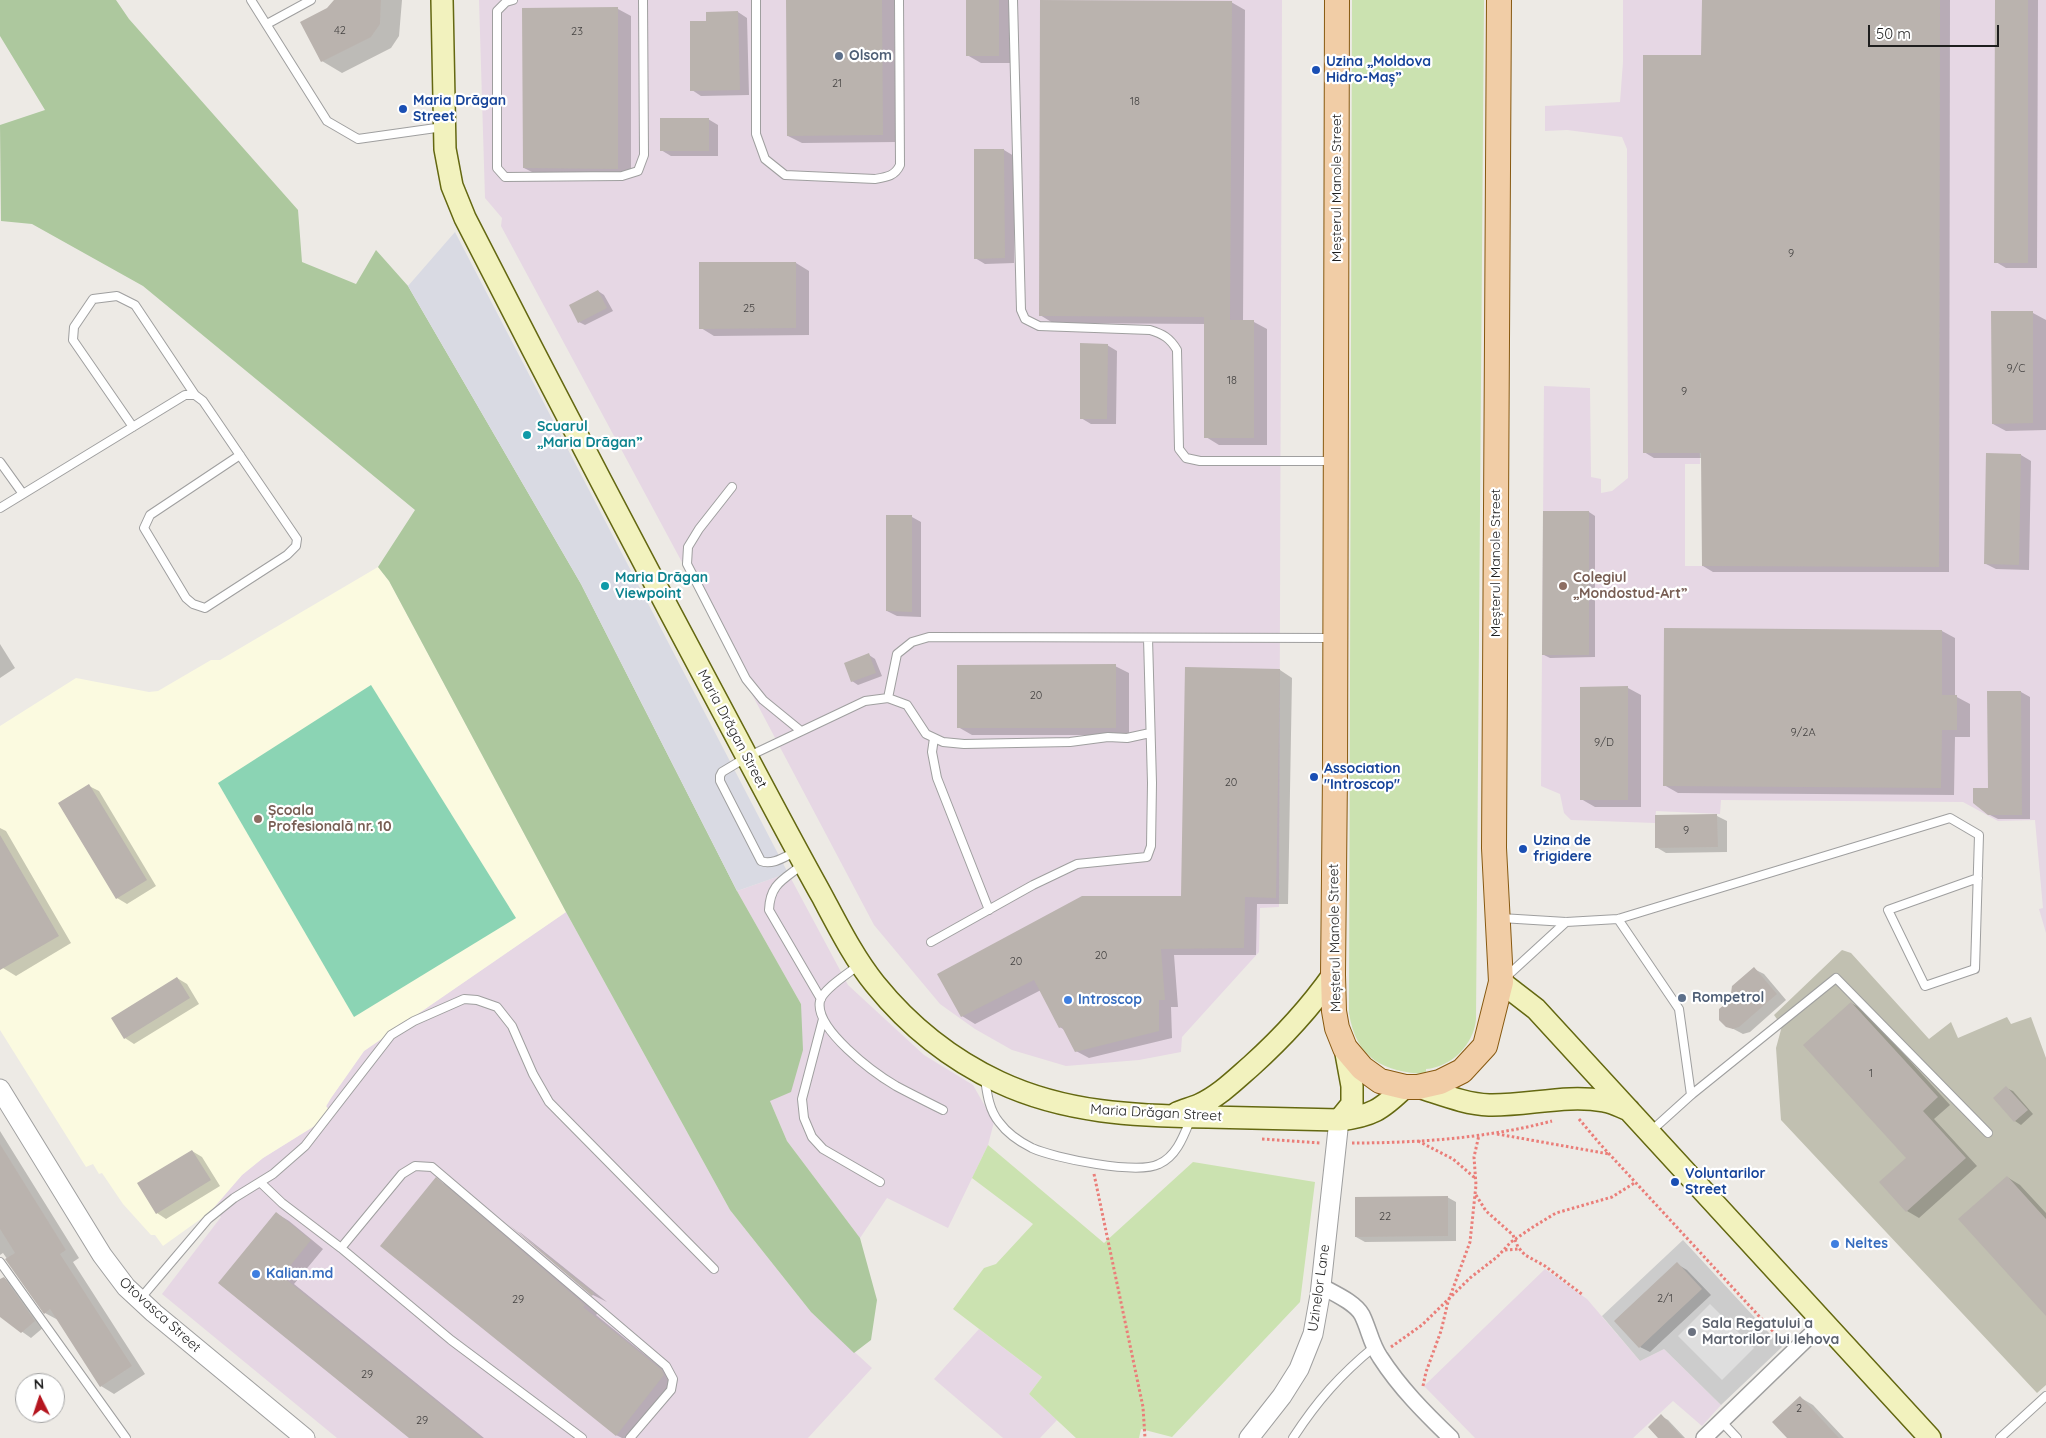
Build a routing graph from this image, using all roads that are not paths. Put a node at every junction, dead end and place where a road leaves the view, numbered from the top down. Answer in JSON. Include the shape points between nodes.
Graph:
{"nodes":[{"id":1,"x":251,"y":0,"type":"edge"},
{"id":2,"x":311,"y":0,"type":"edge"},
{"id":3,"x":442,"y":0,"type":"edge"},
{"id":4,"x":513,"y":0,"type":"edge"},
{"id":5,"x":643,"y":0,"type":"edge"},
{"id":6,"x":756,"y":0,"type":"edge"},
{"id":7,"x":899,"y":0,"type":"edge"},
{"id":8,"x":1013,"y":0,"type":"edge"},
{"id":9,"x":1337,"y":0,"type":"edge"},
{"id":10,"x":1498,"y":0,"type":"edge"},
{"id":11,"x":267,"y":24,"type":"junction"},
{"id":12,"x":445,"y":127,"type":"junction"},
{"id":13,"x":195,"y":395,"type":"junction"},
{"id":14,"x":133,"y":427,"type":"junction"},
{"id":15,"x":240,"y":455,"type":"junction"},
{"id":16,"x":1336,"y":461,"type":"junction"},
{"id":17,"x":0,"y":462,"type":"edge"},
{"id":18,"x":732,"y":488,"type":"dead end"},
{"id":19,"x":23,"y":494,"type":"junction"},
{"id":20,"x":0,"y":508,"type":"edge"},
{"id":21,"x":1148,"y":638,"type":"junction"},
{"id":22,"x":1335,"y":638,"type":"junction"},
{"id":23,"x":888,"y":698,"type":"junction"},
{"id":24,"x":801,"y":731,"type":"junction"},
{"id":25,"x":1150,"y":733,"type":"junction"},
{"id":26,"x":934,"y":738,"type":"junction"},
{"id":27,"x":747,"y":757,"type":"junction"},
{"id":28,"x":801,"y":858,"type":"junction"},
{"id":29,"x":1978,"y":878,"type":"junction"},
{"id":30,"x":989,"y":910,"type":"junction"},
{"id":31,"x":1497,"y":918,"type":"junction"},
{"id":32,"x":1618,"y":919,"type":"junction"},
{"id":33,"x":1566,"y":922,"type":"junction"},
{"id":34,"x":931,"y":942,"type":"dead end"},
{"id":35,"x":861,"y":964,"type":"junction"},
{"id":36,"x":1333,"y":975,"type":"junction"},
{"id":37,"x":1501,"y":982,"type":"junction"},
{"id":38,"x":821,"y":999,"type":"junction"},
{"id":39,"x":823,"y":1019,"type":"junction"},
{"id":40,"x":1345,"y":1048,"type":"junction"},
{"id":41,"x":984,"y":1074,"type":"junction"},
{"id":42,"x":1411,"y":1087,"type":"junction"},
{"id":43,"x":0,"y":1089,"type":"edge"},
{"id":44,"x":1691,"y":1095,"type":"junction"},
{"id":45,"x":943,"y":1110,"type":"dead end"},
{"id":46,"x":1632,"y":1111,"type":"junction"},
{"id":47,"x":1168,"y":1116,"type":"junction"},
{"id":48,"x":1191,"y":1117,"type":"junction"},
{"id":49,"x":1339,"y":1120,"type":"junction"},
{"id":50,"x":1650,"y":1132,"type":"junction"},
{"id":51,"x":1988,"y":1133,"type":"dead end"},
{"id":52,"x":880,"y":1182,"type":"dead end"},
{"id":53,"x":261,"y":1183,"type":"junction"},
{"id":54,"x":340,"y":1248,"type":"junction"},
{"id":55,"x":0,"y":1262,"type":"edge"},
{"id":56,"x":714,"y":1269,"type":"dead end"},
{"id":57,"x":1321,"y":1286,"type":"junction"},
{"id":58,"x":140,"y":1299,"type":"junction"},
{"id":59,"x":1824,"y":1322,"type":"junction"},
{"id":60,"x":1376,"y":1352,"type":"junction"},
{"id":61,"x":2046,"y":1396,"type":"edge"},
{"id":62,"x":1722,"y":1422,"type":"junction"},
{"id":63,"x":126,"y":1438,"type":"edge"},
{"id":64,"x":305,"y":1438,"type":"edge"},
{"id":65,"x":582,"y":1438,"type":"edge"},
{"id":66,"x":630,"y":1438,"type":"edge"},
{"id":67,"x":1249,"y":1438,"type":"edge"},
{"id":68,"x":1293,"y":1438,"type":"edge"},
{"id":69,"x":1451,"y":1438,"type":"edge"},
{"id":70,"x":1704,"y":1438,"type":"edge"},
{"id":71,"x":1737,"y":1438,"type":"edge"},
{"id":72,"x":1930,"y":1438,"type":"edge"},
{"id":73,"x":2000,"y":1438,"type":"edge"}],
"edges":[{"from":1,"to":11,"type":"lane"},
{"from":2,"to":11,"type":"lane"},
{"from":3,"to":12,"type":"main road","name":"Maria Drăgan Street"},
{"from":4,"to":5,"type":"lane","via":[[506,2],[497,12],[497,168],[505,177],[622,176],[638,171],[644,155]]},
{"from":6,"to":7,"type":"lane","via":[[756,134],[765,159],[785,174],[875,179],[888,177],[900,165]]},
{"from":8,"to":16,"type":"lane","via":[[1021,310],[1025,319],[1040,326],[1150,330],[1171,340],[1177,350],[1179,450],[1186,458],[1200,461]]},
{"from":9,"to":16,"type":"main road","name":"Meșterul Manole Street"},
{"from":10,"to":31,"type":"main road","name":"Meșterul Manole Street","via":[[1494,848]]},
{"from":11,"to":12,"type":"lane","via":[[327,121],[358,139]]},
{"from":12,"to":27,"type":"main road","name":"Maria Drăgan Street","via":[[445,149],[452,186],[465,218]]},
{"from":13,"to":14,"type":"lane","via":[[185,395]]},
{"from":13,"to":14,"type":"lane","via":[[135,305],[117,296],[93,299],[74,327],[73,340]]},
{"from":13,"to":15,"type":"lane","via":[[202,400]]},
{"from":14,"to":19,"type":"lane"},
{"from":15,"to":15,"type":"lane","via":[[297,539],[296,546],[205,608],[186,598],[144,528],[150,515]]},
{"from":16,"to":22,"type":"main road","name":"Meșterul Manole Street"},
{"from":17,"to":19,"type":"lane"},
{"from":18,"to":24,"type":"lane","via":[[688,547],[687,564],[746,679],[763,700]]},
{"from":19,"to":20,"type":"lane"},
{"from":21,"to":22,"type":"lane"},
{"from":21,"to":23,"type":"lane","via":[[929,637],[912,642],[897,654]]},
{"from":21,"to":25,"type":"lane"},
{"from":22,"to":36,"type":"main road","name":"Meșterul Manole Street"},
{"from":23,"to":24,"type":"lane","via":[[865,701]]},
{"from":23,"to":26,"type":"lane","via":[[907,705],[926,734]]},
{"from":24,"to":27,"type":"lane"},
{"from":25,"to":26,"type":"lane","via":[[1126,738],[1061,742],[964,744]]},
{"from":25,"to":30,"type":"lane","via":[[1151,846],[1147,857],[1077,864]]},
{"from":26,"to":30,"type":"lane","via":[[932,752],[937,778]]},
{"from":27,"to":28,"type":"main road","name":"Maria Drăgan Street"},
{"from":27,"to":28,"type":"lane","via":[[722,772],[720,781],[760,861],[772,863]]},
{"from":28,"to":35,"type":"main road","name":"Maria Drăgan Street"},
{"from":28,"to":38,"type":"lane","via":[[775,885],[769,898],[769,910]]},
{"from":29,"to":29,"type":"lane","via":[[1975,969],[1925,986],[1888,910]]},
{"from":29,"to":32,"type":"lane","via":[[1980,835],[1950,818]]},
{"from":30,"to":34,"type":"lane"},
{"from":31,"to":33,"type":"lane"},
{"from":31,"to":37,"type":"main road","name":"Meșterul Manole Street"},
{"from":32,"to":33,"type":"lane"},
{"from":32,"to":44,"type":"lane","via":[[1679,1009]]},
{"from":33,"to":37,"type":"lane"},
{"from":35,"to":38,"type":"lane","via":[[828,989]]},
{"from":35,"to":41,"type":"main road","name":"Maria Drăgan Street","via":[[895,1007],[937,1046]]},
{"from":36,"to":40,"type":"main road","name":"Meșterul Manole Street","via":[[1334,1011]]},
{"from":36,"to":47,"type":"main road","via":[[1298,1020],[1242,1074],[1200,1105]]},
{"from":37,"to":42,"type":"main road","name":"Meșterul Manole Street","via":[[1485,1046],[1462,1071],[1440,1082]]},
{"from":37,"to":46,"type":"main road","via":[[1536,1008]]},
{"from":38,"to":39,"type":"lane"},
{"from":39,"to":45,"type":"lane","via":[[830,1031],[864,1063],[894,1085]]},
{"from":39,"to":52,"type":"lane","via":[[802,1099],[804,1118],[812,1137],[823,1149]]},
{"from":40,"to":42,"type":"main road","name":"Meșterul Manole Street","via":[[1362,1068],[1380,1081]]},
{"from":40,"to":49,"type":"main road","via":[[1352,1104]]},
{"from":41,"to":47,"type":"main road","name":"Maria Drăgan Street","via":[[1032,1096],[1075,1108]]},
{"from":41,"to":48,"type":"lane","via":[[988,1099],[998,1121],[1012,1136],[1032,1148],[1065,1158],[1144,1168],[1159,1165],[1171,1156]]},
{"from":42,"to":46,"type":"main road","via":[[1488,1105],[1567,1099],[1605,1101]]},
{"from":42,"to":49,"type":"main road","name":"Maria Drăgan Street","via":[[1378,1111]]},
{"from":43,"to":58,"type":"street","name":"Otovasca Street","via":[[112,1269]]},
{"from":44,"to":50,"type":"lane"},
{"from":44,"to":51,"type":"lane","via":[[1836,978]]},
{"from":46,"to":50,"type":"main road"},
{"from":47,"to":48,"type":"main road","name":"Maria Drăgan Street"},
{"from":48,"to":49,"type":"main road","name":"Maria Drăgan Street"},
{"from":49,"to":57,"type":"street","name":"Uzinelor Lane"},
{"from":50,"to":59,"type":"main road"},
{"from":53,"to":54,"type":"lane"},
{"from":53,"to":56,"type":"lane","via":[[306,1146],[391,1036],[414,1021],[464,999],[477,1000],[497,1007],[512,1026],[549,1102]]},
{"from":53,"to":58,"type":"lane","via":[[208,1218]]},
{"from":54,"to":65,"type":"lane","via":[[451,1340]]},
{"from":54,"to":66,"type":"lane","via":[[402,1174],[415,1166],[432,1166],[666,1366],[673,1379],[672,1390]]},
{"from":55,"to":63,"type":"lane"},
{"from":57,"to":60,"type":"street","via":[[1361,1314]]},
{"from":57,"to":67,"type":"street","name":"Uzinelor Lane","via":[[1313,1334],[1299,1369]]},
{"from":58,"to":64,"type":"street","name":"Otovasca Street"},
{"from":59,"to":62,"type":"street"},
{"from":59,"to":72,"type":"main road"},
{"from":60,"to":68,"type":"lane","via":[[1332,1384]]},
{"from":60,"to":69,"type":"street","via":[[1417,1406]]},
{"from":61,"to":73,"type":"lane"},
{"from":62,"to":70,"type":"street"},
{"from":62,"to":71,"type":"lane"}]}
